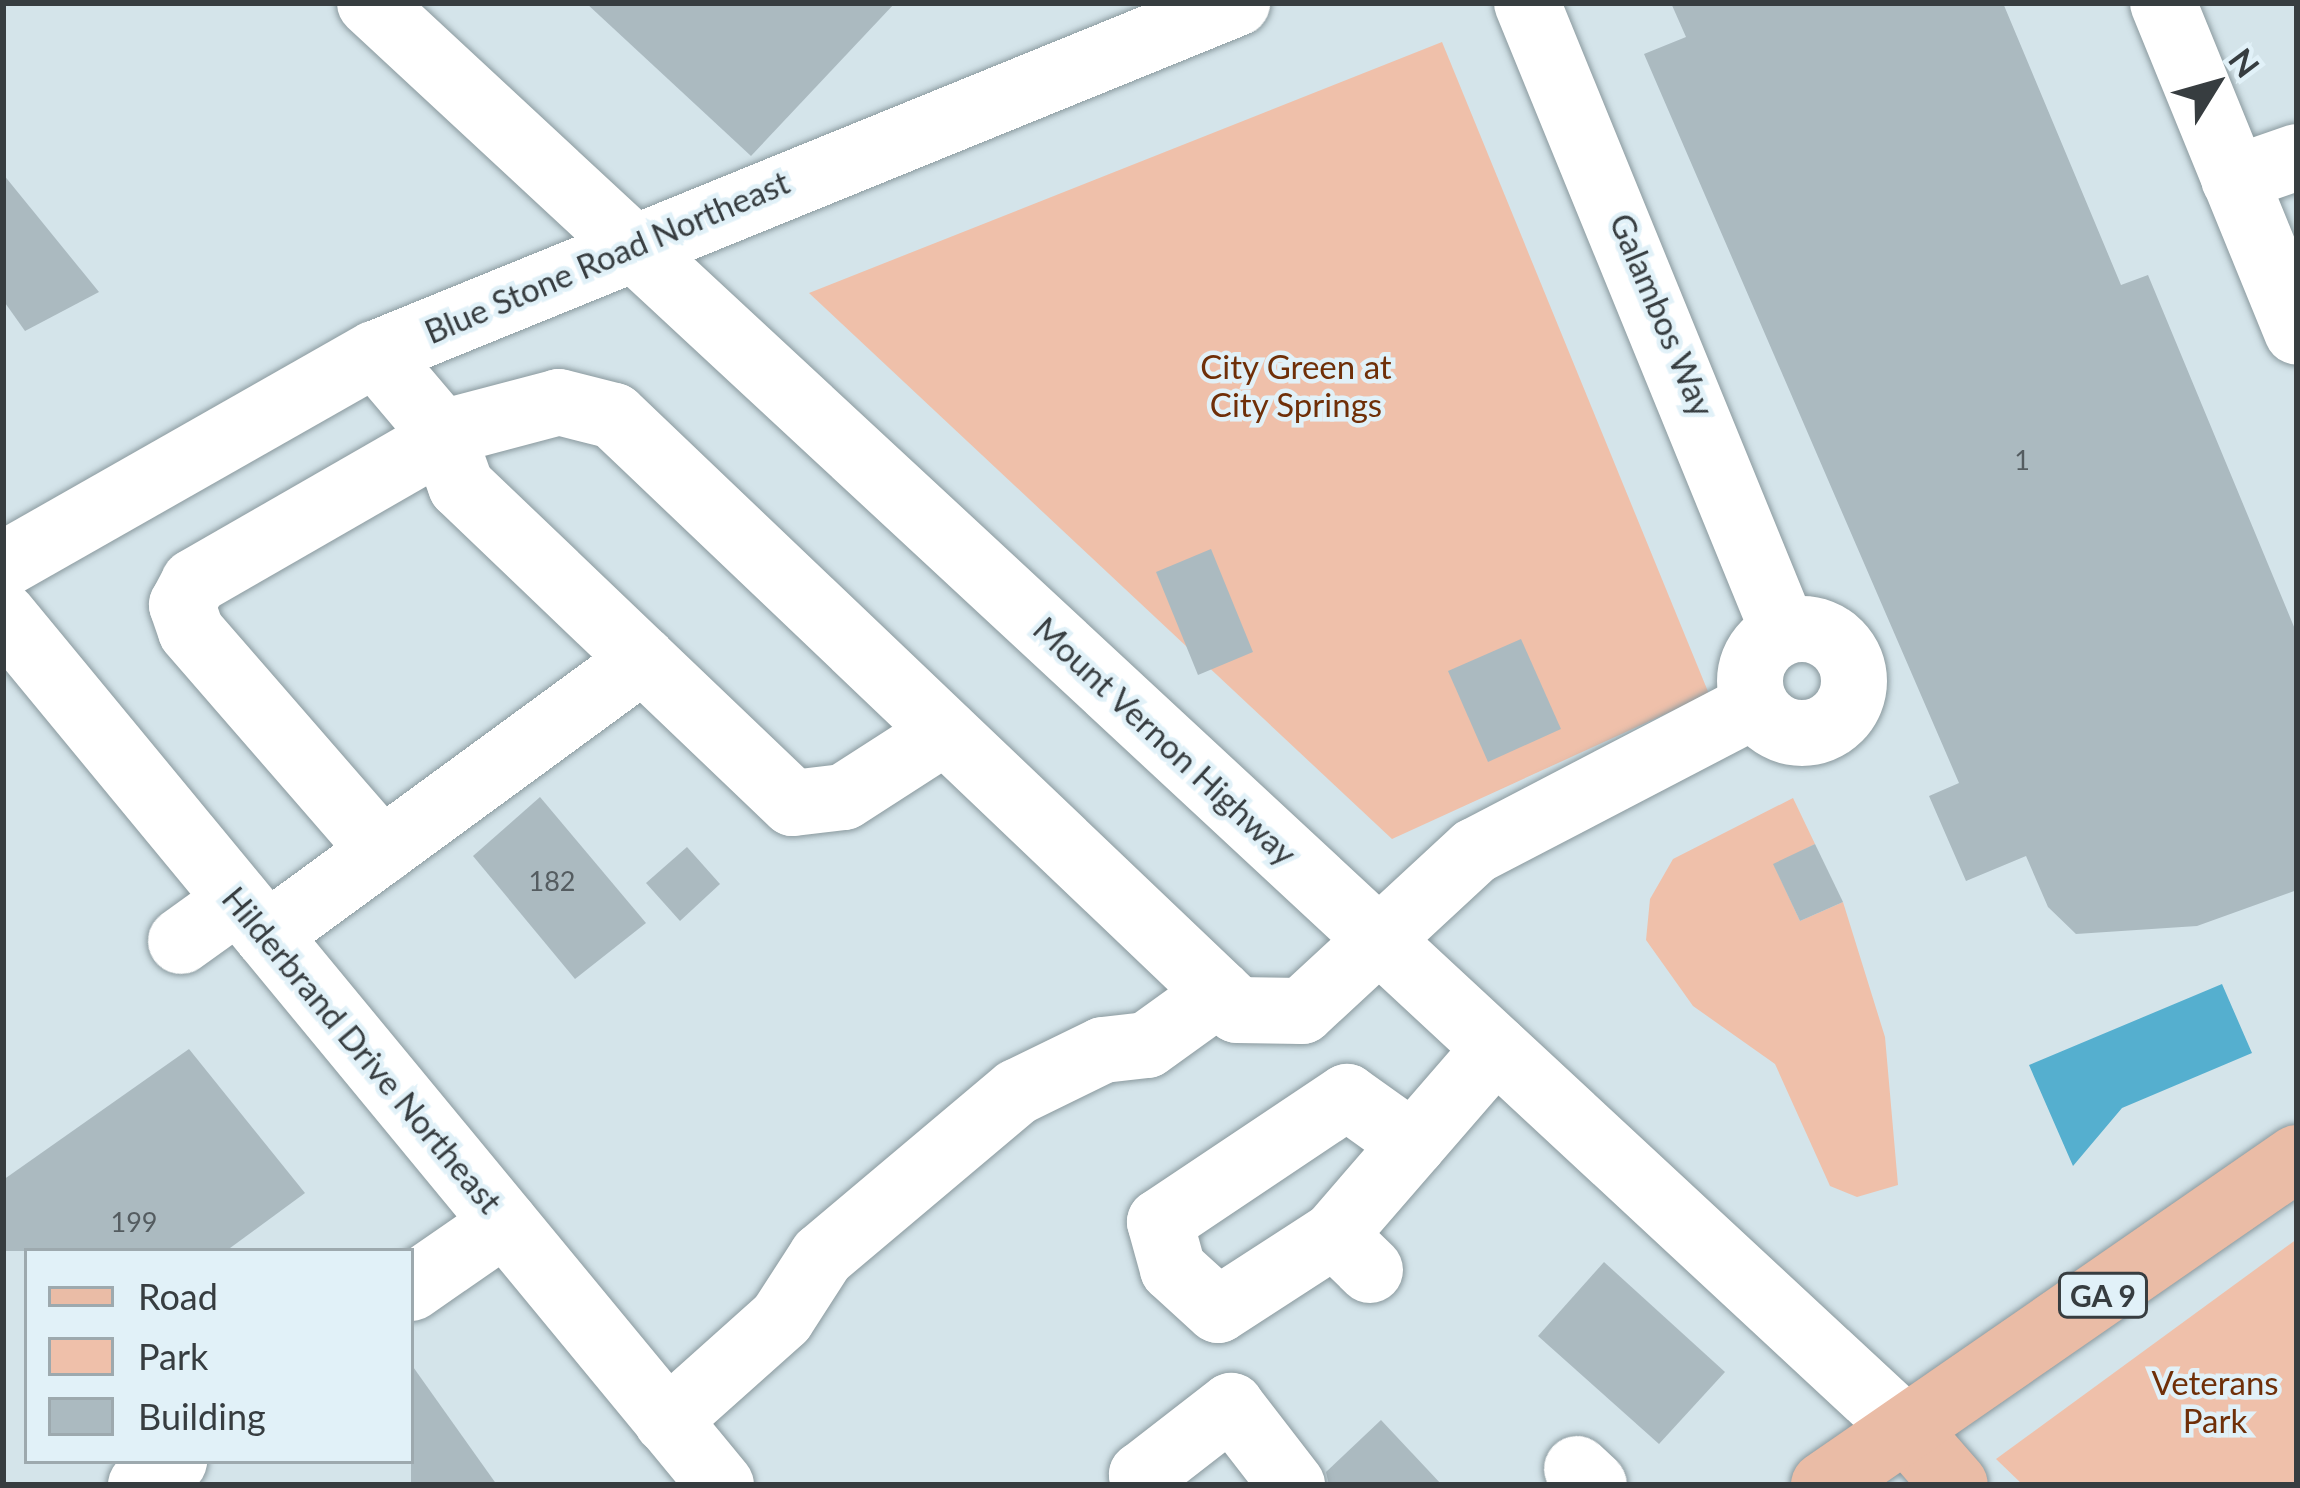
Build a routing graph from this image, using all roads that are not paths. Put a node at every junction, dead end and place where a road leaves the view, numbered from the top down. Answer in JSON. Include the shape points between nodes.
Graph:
{"nodes":[{"id":1,"x":370,"y":3,"type":"edge"},
{"id":2,"x":1237,"y":3,"type":"edge"},
{"id":3,"x":1527,"y":3,"type":"edge"},
{"id":4,"x":2163,"y":3,"type":"edge"},
{"id":5,"x":2297,"y":157,"type":"edge"},
{"id":6,"x":2234,"y":179,"type":"junction"},
{"id":7,"x":632,"y":248,"type":"junction"},
{"id":8,"x":2297,"y":332,"type":"edge"},
{"id":9,"x":375,"y":354,"type":"junction"},
{"id":10,"x":443,"y":435,"type":"junction"},
{"id":11,"x":3,"y":565,"type":"edge"},
{"id":12,"x":3,"y":615,"type":"edge"},
{"id":13,"x":1784,"y":632,"type":"junction"},
{"id":14,"x":644,"y":660,"type":"junction"},
{"id":15,"x":1755,"y":705,"type":"junction"},
{"id":16,"x":946,"y":732,"type":"junction"},
{"id":17,"x":382,"y":850,"type":"junction"},
{"id":18,"x":252,"y":918,"type":"junction"},
{"id":19,"x":1377,"y":936,"type":"junction"},
{"id":20,"x":182,"y":941,"type":"dead end"},
{"id":21,"x":1219,"y":993,"type":"junction"},
{"id":22,"x":1496,"y":1048,"type":"junction"},
{"id":23,"x":1413,"y":1144,"type":"junction"},
{"id":24,"x":2297,"y":1158,"type":"edge"},
{"id":25,"x":505,"y":1223,"type":"junction"},
{"id":26,"x":414,"y":1286,"type":"edge"},
{"id":27,"x":668,"y":1421,"type":"junction"},
{"id":28,"x":1906,"y":1429,"type":"junction"},
{"id":29,"x":170,"y":1464,"type":"edge"},
{"id":30,"x":738,"y":1477,"type":"edge"},
{"id":31,"x":141,"y":1485,"type":"edge"},
{"id":32,"x":1148,"y":1485,"type":"edge"},
{"id":33,"x":1292,"y":1485,"type":"edge"},
{"id":34,"x":1824,"y":1485,"type":"edge"},
{"id":35,"x":1955,"y":1485,"type":"edge"}],
"edges":[{"from":1,"to":7,"type":"street","name":"Mount Vernon Highway"},
{"from":2,"to":7,"type":"street","name":"Blue Stone Road Northeast"},
{"from":3,"to":13,"type":"street","name":"Galambos Way"},
{"from":4,"to":6,"type":"street"},
{"from":5,"to":6,"type":"street"},
{"from":6,"to":8,"type":"street"},
{"from":7,"to":9,"type":"street","name":"Blue Stone Road Northeast"},
{"from":7,"to":19,"type":"street","name":"Mount Vernon Highway"},
{"from":9,"to":10,"type":"street"},
{"from":9,"to":11,"type":"street","name":"Blue Stone Road Northeast"},
{"from":10,"to":14,"type":"street","via":[[461,486]]},
{"from":10,"to":16,"type":"street","via":[[559,402],[614,416]]},
{"from":10,"to":17,"type":"street","via":[[194,582],[182,605],[191,631]]},
{"from":12,"to":18,"type":"street","name":"Hilderbrand Drive Northeast"},
{"from":13,"to":15,"type":"street","via":[[1750,670]]},
{"from":13,"to":15,"type":"street","via":[[1818,632],[1845,652],[1850,701],[1828,727],[1795,734]]},
{"from":14,"to":16,"type":"street","via":[[793,803],[844,797]]},
{"from":14,"to":17,"type":"street"},
{"from":15,"to":19,"type":"street","via":[[1474,851]]},
{"from":16,"to":21,"type":"street"},
{"from":17,"to":18,"type":"street"},
{"from":18,"to":20,"type":"street"},
{"from":18,"to":25,"type":"street","name":"Hilderbrand Drive Northeast"},
{"from":19,"to":21,"type":"street","via":[[1302,1011],[1237,1010]]},
{"from":19,"to":22,"type":"street","name":"Mount Vernon Highway"},
{"from":21,"to":27,"type":"street","via":[[1147,1045],[1103,1050],[1017,1092],[822,1256],[782,1318]]},
{"from":22,"to":23,"type":"street"},
{"from":22,"to":28,"type":"street","name":"Mount Vernon Highway"},
{"from":23,"to":23,"type":"street","via":[[1352,1252],[1218,1310],[1173,1269],[1160,1222],[1347,1097]]},
{"from":24,"to":28,"type":"main road","number":"GA 9"},
{"from":25,"to":26,"type":"street"},
{"from":25,"to":27,"type":"street","name":"Hilderbrand Drive Northeast"},
{"from":27,"to":30,"type":"street","name":"Hilderbrand Drive Northeast"},
{"from":28,"to":34,"type":"main road","number":"GA 9"},
{"from":28,"to":35,"type":"main road","name":"Mount Vernon Highway"},
{"from":29,"to":31,"type":"street"},
{"from":32,"to":33,"type":"street","via":[[1142,1475],[1232,1406]]}]}
